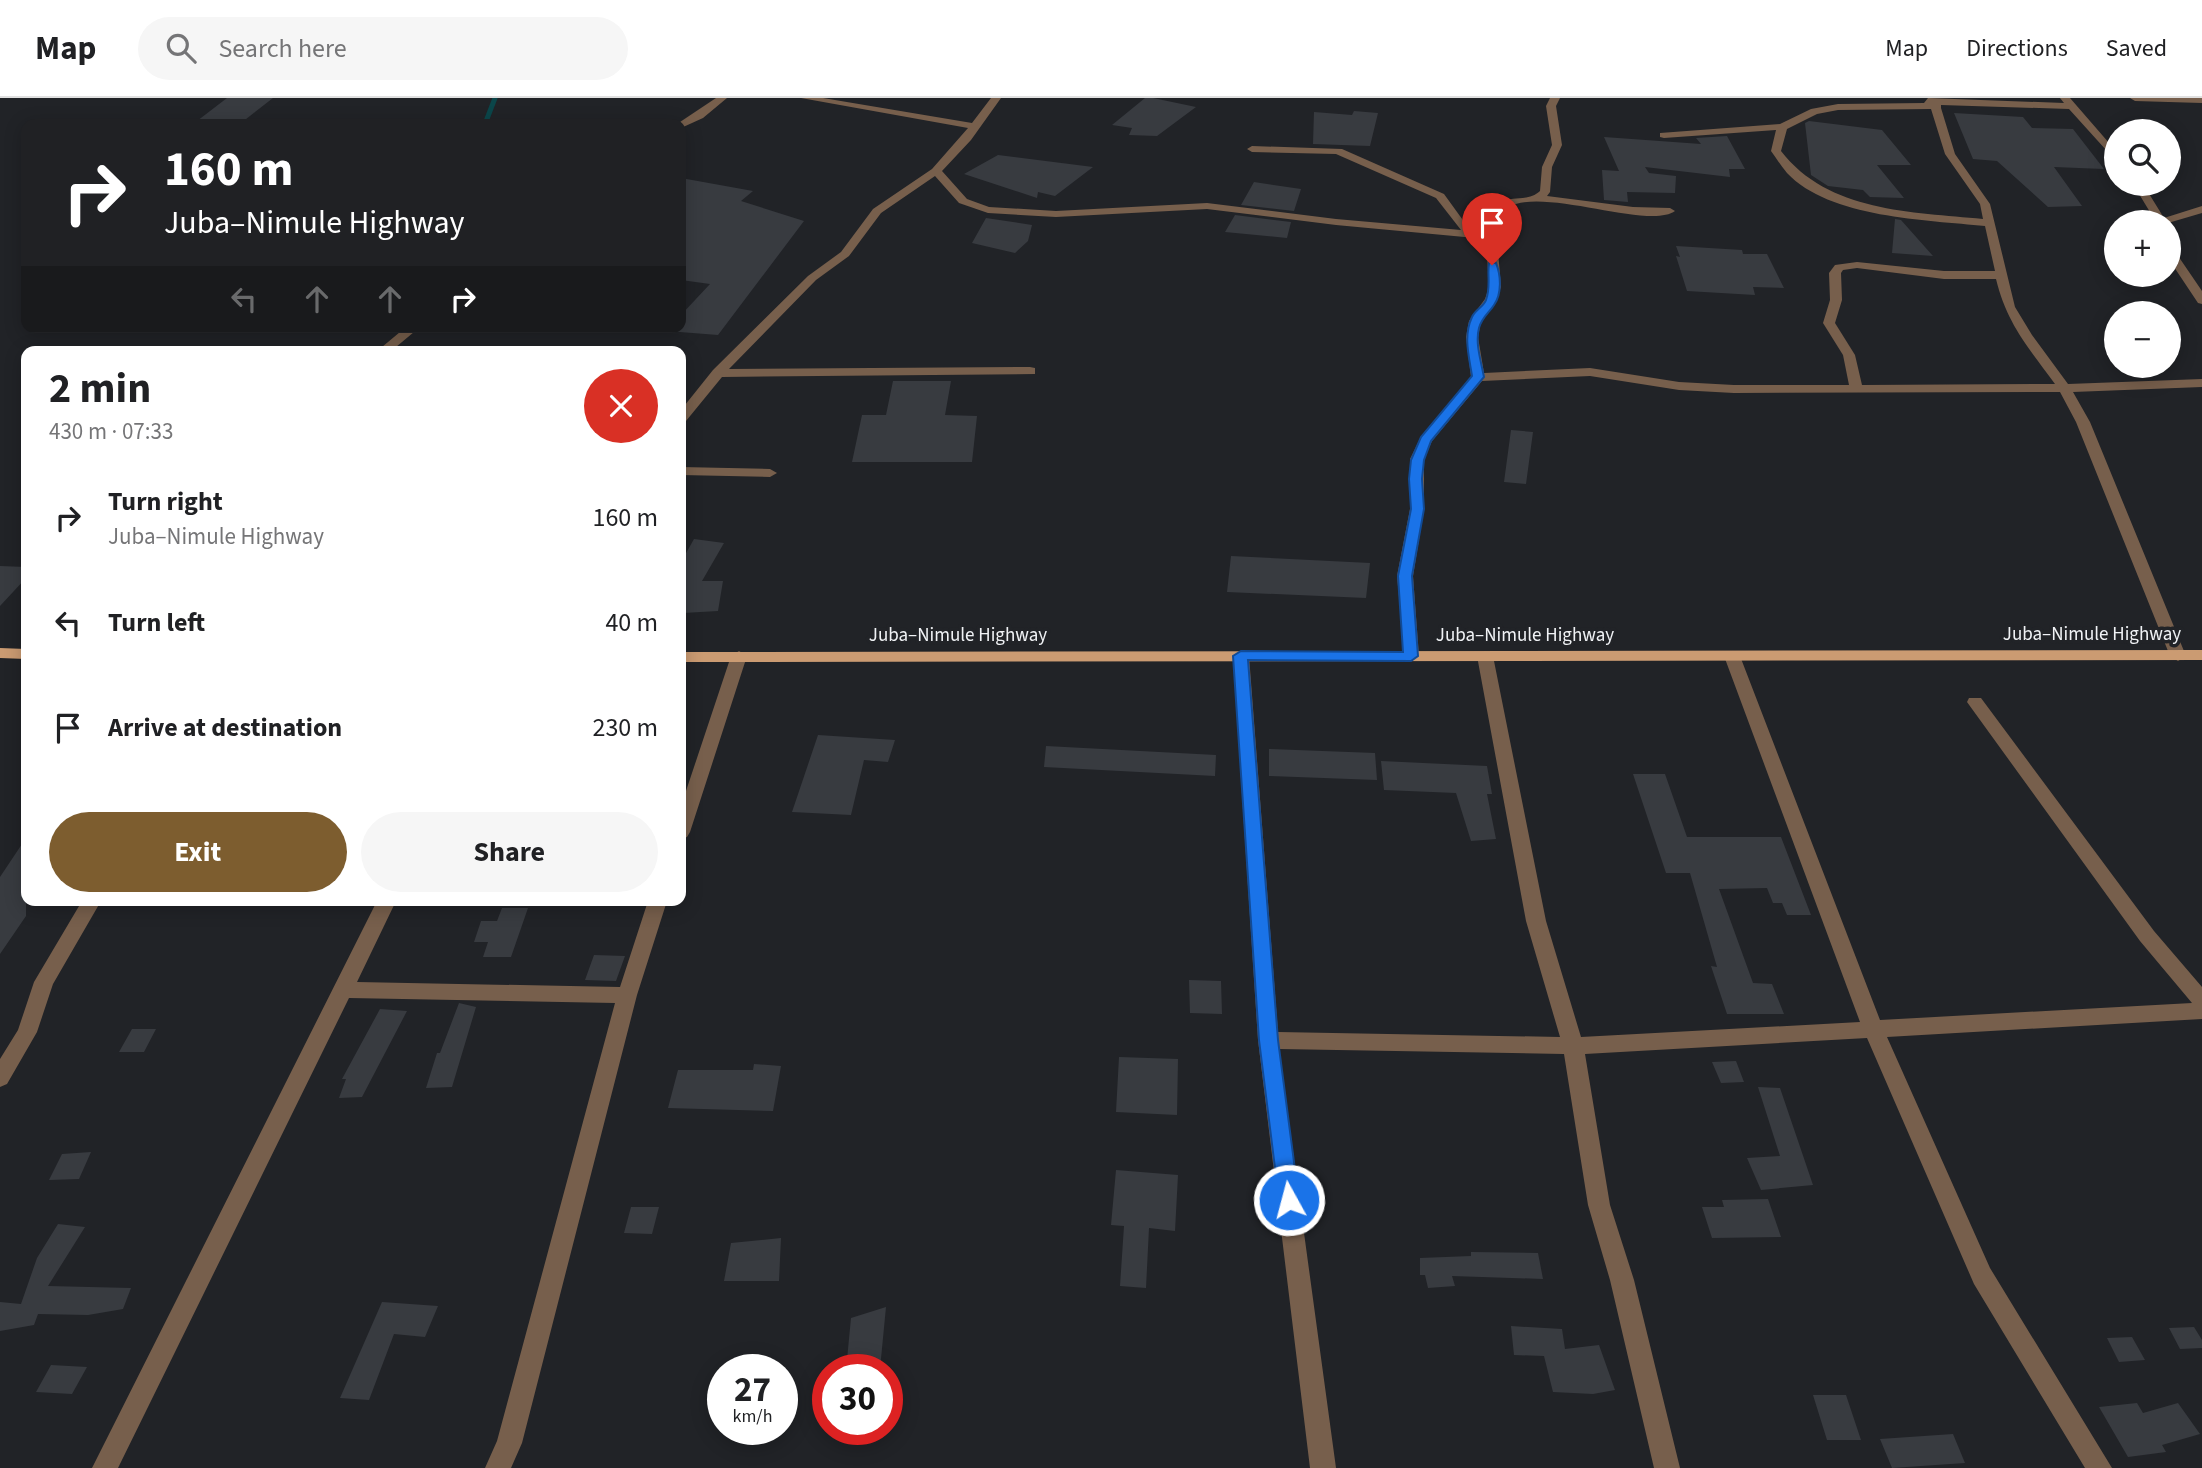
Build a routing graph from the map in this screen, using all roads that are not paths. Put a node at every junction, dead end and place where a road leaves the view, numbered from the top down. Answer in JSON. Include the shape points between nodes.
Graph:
{"nodes":[{"id":1,"x":722,"y":98,"type":"edge"},
{"id":2,"x":806,"y":98,"type":"edge"},
{"id":3,"x":996,"y":98,"type":"edge"},
{"id":4,"x":1555,"y":98,"type":"edge"},
{"id":5,"x":1904,"y":98,"type":"edge"},
{"id":6,"x":2135,"y":98,"type":"edge"},
{"id":7,"x":2202,"y":100,"type":"edge"},
{"id":8,"x":1936,"y":102,"type":"edge"},
{"id":9,"x":2068,"y":102,"type":"edge"},
{"id":10,"x":686,"y":122,"type":"edge"},
{"id":11,"x":973,"y":126,"type":"junction"},
{"id":12,"x":1782,"y":127,"type":"junction"},
{"id":13,"x":1664,"y":135,"type":"dead end"},
{"id":14,"x":2104,"y":144,"type":"edge"},
{"id":15,"x":1252,"y":149,"type":"dead end"},
{"id":16,"x":936,"y":171,"type":"junction"},
{"id":17,"x":1538,"y":199,"type":"junction"},
{"id":18,"x":2202,"y":209,"type":"edge"},
{"id":19,"x":1670,"y":211,"type":"dead end"},
{"id":20,"x":2181,"y":216,"type":"edge"},
{"id":21,"x":1988,"y":223,"type":"junction"},
{"id":22,"x":1476,"y":234,"type":"junction"},
{"id":23,"x":1494,"y":236,"type":"junction"},
{"id":24,"x":2181,"y":268,"type":"edge"},
{"id":25,"x":2001,"y":275,"type":"junction"},
{"id":26,"x":2202,"y":300,"type":"edge"},
{"id":27,"x":406,"y":333,"type":"edge"},
{"id":28,"x":390,"y":346,"type":"edge"},
{"id":29,"x":1030,"y":372,"type":"dead end"},
{"id":30,"x":718,"y":373,"type":"junction"},
{"id":31,"x":1478,"y":377,"type":"junction"},
{"id":32,"x":2202,"y":383,"type":"edge"},
{"id":33,"x":1856,"y":387,"type":"junction"},
{"id":34,"x":2064,"y":388,"type":"junction"},
{"id":35,"x":686,"y":412,"type":"edge"},
{"id":36,"x":686,"y":471,"type":"edge"},
{"id":37,"x":771,"y":473,"type":"dead end"},
{"id":38,"x":0,"y":653,"type":"edge"},
{"id":39,"x":21,"y":654,"type":"edge"},
{"id":40,"x":2202,"y":655,"type":"edge"},
{"id":41,"x":738,"y":656,"type":"junction"},
{"id":42,"x":1241,"y":656,"type":"junction"},
{"id":43,"x":1411,"y":656,"type":"junction"},
{"id":44,"x":1485,"y":656,"type":"junction"},
{"id":45,"x":1732,"y":656,"type":"junction"},
{"id":46,"x":2178,"y":656,"type":"junction"},
{"id":47,"x":686,"y":657,"type":"edge"},
{"id":48,"x":1975,"y":702,"type":"dead end"},
{"id":49,"x":686,"y":817,"type":"edge"},
{"id":50,"x":89,"y":906,"type":"edge"},
{"id":51,"x":385,"y":906,"type":"edge"},
{"id":52,"x":656,"y":906,"type":"edge"},
{"id":53,"x":345,"y":990,"type":"junction"},
{"id":54,"x":627,"y":995,"type":"junction"},
{"id":55,"x":2201,"y":1010,"type":"edge"},
{"id":56,"x":1873,"y":1029,"type":"junction"},
{"id":57,"x":1268,"y":1040,"type":"junction"},
{"id":58,"x":1573,"y":1046,"type":"junction"},
{"id":59,"x":0,"y":1078,"type":"edge"},
{"id":60,"x":105,"y":1468,"type":"edge"},
{"id":61,"x":498,"y":1468,"type":"edge"},
{"id":62,"x":1323,"y":1468,"type":"edge"},
{"id":63,"x":1667,"y":1468,"type":"edge"},
{"id":64,"x":2099,"y":1468,"type":"edge"}],
"edges":[{"from":1,"to":10,"type":"street"},
{"from":2,"to":11,"type":"street"},
{"from":3,"to":11,"type":"street"},
{"from":4,"to":17,"type":"street","via":[[1551,106],[1558,145],[1547,167],[1545,192]]},
{"from":5,"to":8,"type":"street"},
{"from":6,"to":7,"type":"street"},
{"from":8,"to":9,"type":"street"},
{"from":8,"to":12,"type":"street","via":[[1826,108]]},
{"from":8,"to":21,"type":"street","via":[[1943,140],[1985,204]]},
{"from":9,"to":14,"type":"street"},
{"from":11,"to":16,"type":"street"},
{"from":12,"to":13,"type":"street"},
{"from":12,"to":21,"type":"street","via":[[1776,151],[1809,187],[1889,214]]},
{"from":15,"to":22,"type":"street","via":[[1338,151],[1440,196],[1461,225]]},
{"from":16,"to":22,"type":"street","via":[[963,201],[988,210],[1056,214],[1207,206]]},
{"from":16,"to":30,"type":"street","via":[[877,211],[845,254],[812,278]]},
{"from":17,"to":19,"type":"street"},
{"from":17,"to":23,"type":"street","via":[[1518,200],[1499,208]]},
{"from":18,"to":20,"type":"street"},
{"from":21,"to":25,"type":"street"},
{"from":22,"to":23,"type":"street"},
{"from":23,"to":31,"type":"street","via":[[1495,289],[1491,303],[1478,315],[1472,342]]},
{"from":24,"to":26,"type":"street"},
{"from":25,"to":33,"type":"street","via":[[1839,267],[1829,323],[1849,355]]},
{"from":25,"to":34,"type":"street","via":[[2020,327]]},
{"from":27,"to":28,"type":"street"},
{"from":29,"to":30,"type":"street"},
{"from":30,"to":35,"type":"street"},
{"from":31,"to":33,"type":"street","via":[[1590,372],[1734,390]]},
{"from":31,"to":43,"type":"street","via":[[1426,440],[1417,460],[1418,509],[1405,576]]},
{"from":32,"to":34,"type":"street"},
{"from":33,"to":34,"type":"street"},
{"from":34,"to":46,"type":"street","via":[[2094,443]]},
{"from":36,"to":37,"type":"street"},
{"from":38,"to":39,"type":"main road"},
{"from":40,"to":46,"type":"main road","name":"Juba–Nimule Highway"},
{"from":41,"to":42,"type":"main road","name":"Juba–Nimule Highway"},
{"from":41,"to":47,"type":"main road","name":"Juba–Nimule Highway"},
{"from":41,"to":49,"type":"street"},
{"from":42,"to":43,"type":"main road","name":"Juba–Nimule Highway"},
{"from":42,"to":57,"type":"street"},
{"from":43,"to":44,"type":"main road","name":"Juba–Nimule Highway"},
{"from":44,"to":45,"type":"main road","name":"Juba–Nimule Highway"},
{"from":44,"to":58,"type":"street","via":[[1536,921]]},
{"from":45,"to":46,"type":"main road","name":"Juba–Nimule Highway"},
{"from":45,"to":56,"type":"street"},
{"from":48,"to":55,"type":"street"},
{"from":50,"to":59,"type":"street","via":[[44,982],[27,1032]]},
{"from":51,"to":53,"type":"street"},
{"from":52,"to":54,"type":"street"},
{"from":53,"to":54,"type":"street"},
{"from":53,"to":60,"type":"street"},
{"from":54,"to":61,"type":"street","via":[[509,1443]]},
{"from":55,"to":56,"type":"street"},
{"from":56,"to":58,"type":"street"},
{"from":56,"to":64,"type":"street","via":[[1982,1276]]},
{"from":57,"to":58,"type":"street"},
{"from":57,"to":62,"type":"street"},
{"from":58,"to":63,"type":"street","via":[[1600,1205]]}]}
